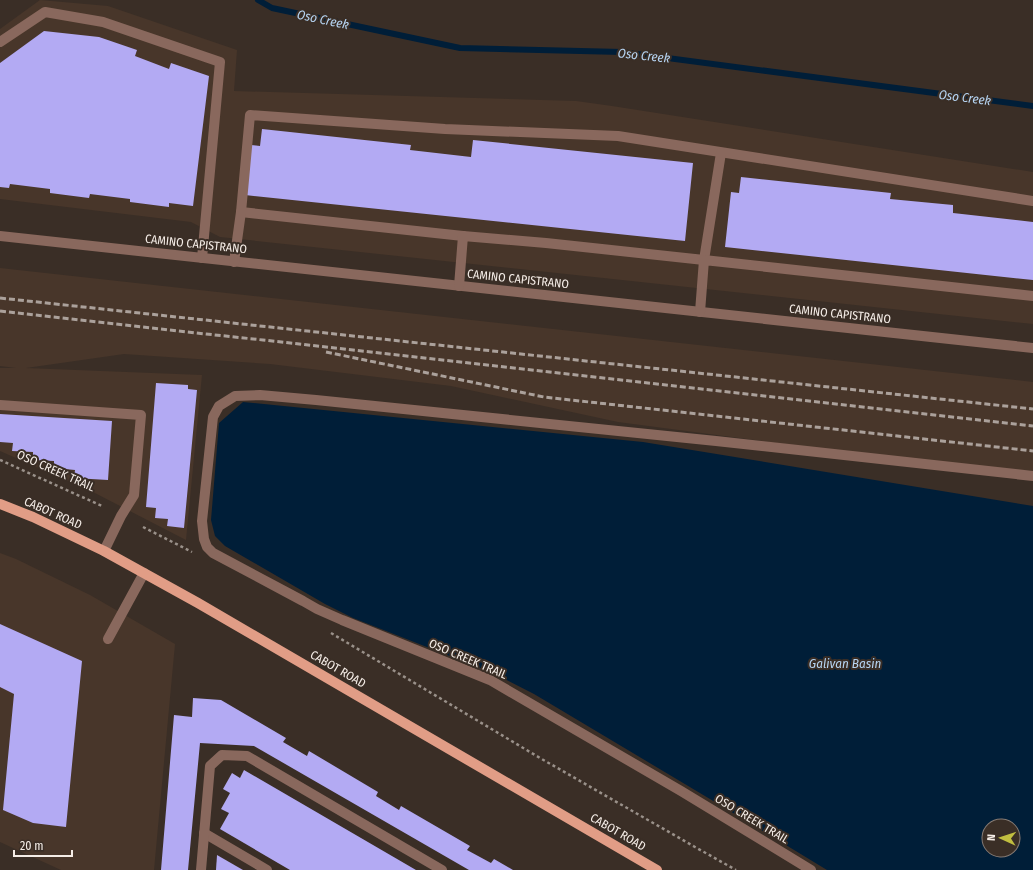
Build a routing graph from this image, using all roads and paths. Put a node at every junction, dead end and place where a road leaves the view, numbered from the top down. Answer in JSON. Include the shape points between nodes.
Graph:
{"nodes":[{"id":1,"x":0,"y":42,"type":"edge"},
{"id":2,"x":721,"y":153,"type":"junction"},
{"id":3,"x":1033,"y":201,"type":"edge"},
{"id":4,"x":241,"y":212,"type":"junction"},
{"id":5,"x":0,"y":236,"type":"edge"},
{"id":6,"x":463,"y":236,"type":"junction"},
{"id":7,"x":202,"y":258,"type":"junction"},
{"id":8,"x":704,"y":260,"type":"junction"},
{"id":9,"x":234,"y":262,"type":"junction"},
{"id":10,"x":459,"y":286,"type":"junction"},
{"id":11,"x":1033,"y":296,"type":"edge"},
{"id":12,"x":700,"y":312,"type":"junction"},
{"id":13,"x":1033,"y":348,"type":"edge"},
{"id":14,"x":0,"y":405,"type":"edge"},
{"id":15,"x":0,"y":460,"type":"edge"},
{"id":16,"x":1033,"y":476,"type":"edge"},
{"id":17,"x":0,"y":504,"type":"edge"},
{"id":18,"x":102,"y":506,"type":"dead end"},
{"id":19,"x":143,"y":527,"type":"dead end"},
{"id":20,"x":104,"y":551,"type":"junction"},
{"id":21,"x":213,"y":553,"type":"junction"},
{"id":22,"x":144,"y":572,"type":"junction"},
{"id":23,"x":330,"y":632,"type":"dead end"},
{"id":24,"x":108,"y":639,"type":"dead end"},
{"id":25,"x":204,"y":833,"type":"junction"},
{"id":26,"x":200,"y":870,"type":"edge"},
{"id":27,"x":267,"y":870,"type":"edge"},
{"id":28,"x":442,"y":870,"type":"edge"},
{"id":29,"x":657,"y":870,"type":"edge"},
{"id":30,"x":736,"y":870,"type":"edge"},
{"id":31,"x":811,"y":870,"type":"edge"}],
"edges":[{"from":1,"to":7,"type":"street","via":[[45,12],[103,22],[220,62]]},
{"from":2,"to":3,"type":"street"},
{"from":2,"to":4,"type":"street","via":[[618,136],[445,129],[250,115]]},
{"from":2,"to":8,"type":"street"},
{"from":4,"to":6,"type":"street"},
{"from":4,"to":9,"type":"street"},
{"from":5,"to":7,"type":"street","name":"CAMINO CAPISTRANO"},
{"from":6,"to":8,"type":"street"},
{"from":6,"to":10,"type":"street"},
{"from":7,"to":9,"type":"street","name":"CAMINO CAPISTRANO"},
{"from":8,"to":11,"type":"street"},
{"from":8,"to":12,"type":"street"},
{"from":9,"to":10,"type":"street","name":"CAMINO CAPISTRANO"},
{"from":10,"to":12,"type":"street","name":"CAMINO CAPISTRANO"},
{"from":12,"to":13,"type":"street","name":"CAMINO CAPISTRANO"},
{"from":14,"to":20,"type":"street","via":[[141,414],[134,495]]},
{"from":15,"to":18,"type":"path","name":"OSO CREEK TRAIL"},
{"from":16,"to":21,"type":"street","via":[[316,400],[260,395],[235,396],[219,406],[213,417],[202,521],[204,539]]},
{"from":17,"to":20,"type":"main road","name":"CABOT ROAD"},
{"from":19,"to":21,"type":"path","via":[[198,555]]},
{"from":20,"to":22,"type":"main road","name":"CABOT ROAD"},
{"from":21,"to":31,"type":"street","name":"OSO CREEK TRAIL","via":[[323,612],[490,680]]},
{"from":22,"to":24,"type":"street"},
{"from":22,"to":29,"type":"main road","name":"CABOT ROAD"},
{"from":23,"to":30,"type":"path","via":[[540,758]]},
{"from":25,"to":26,"type":"street"},
{"from":25,"to":27,"type":"street"},
{"from":25,"to":28,"type":"street","via":[[210,766],[222,755],[247,756]]}]}
